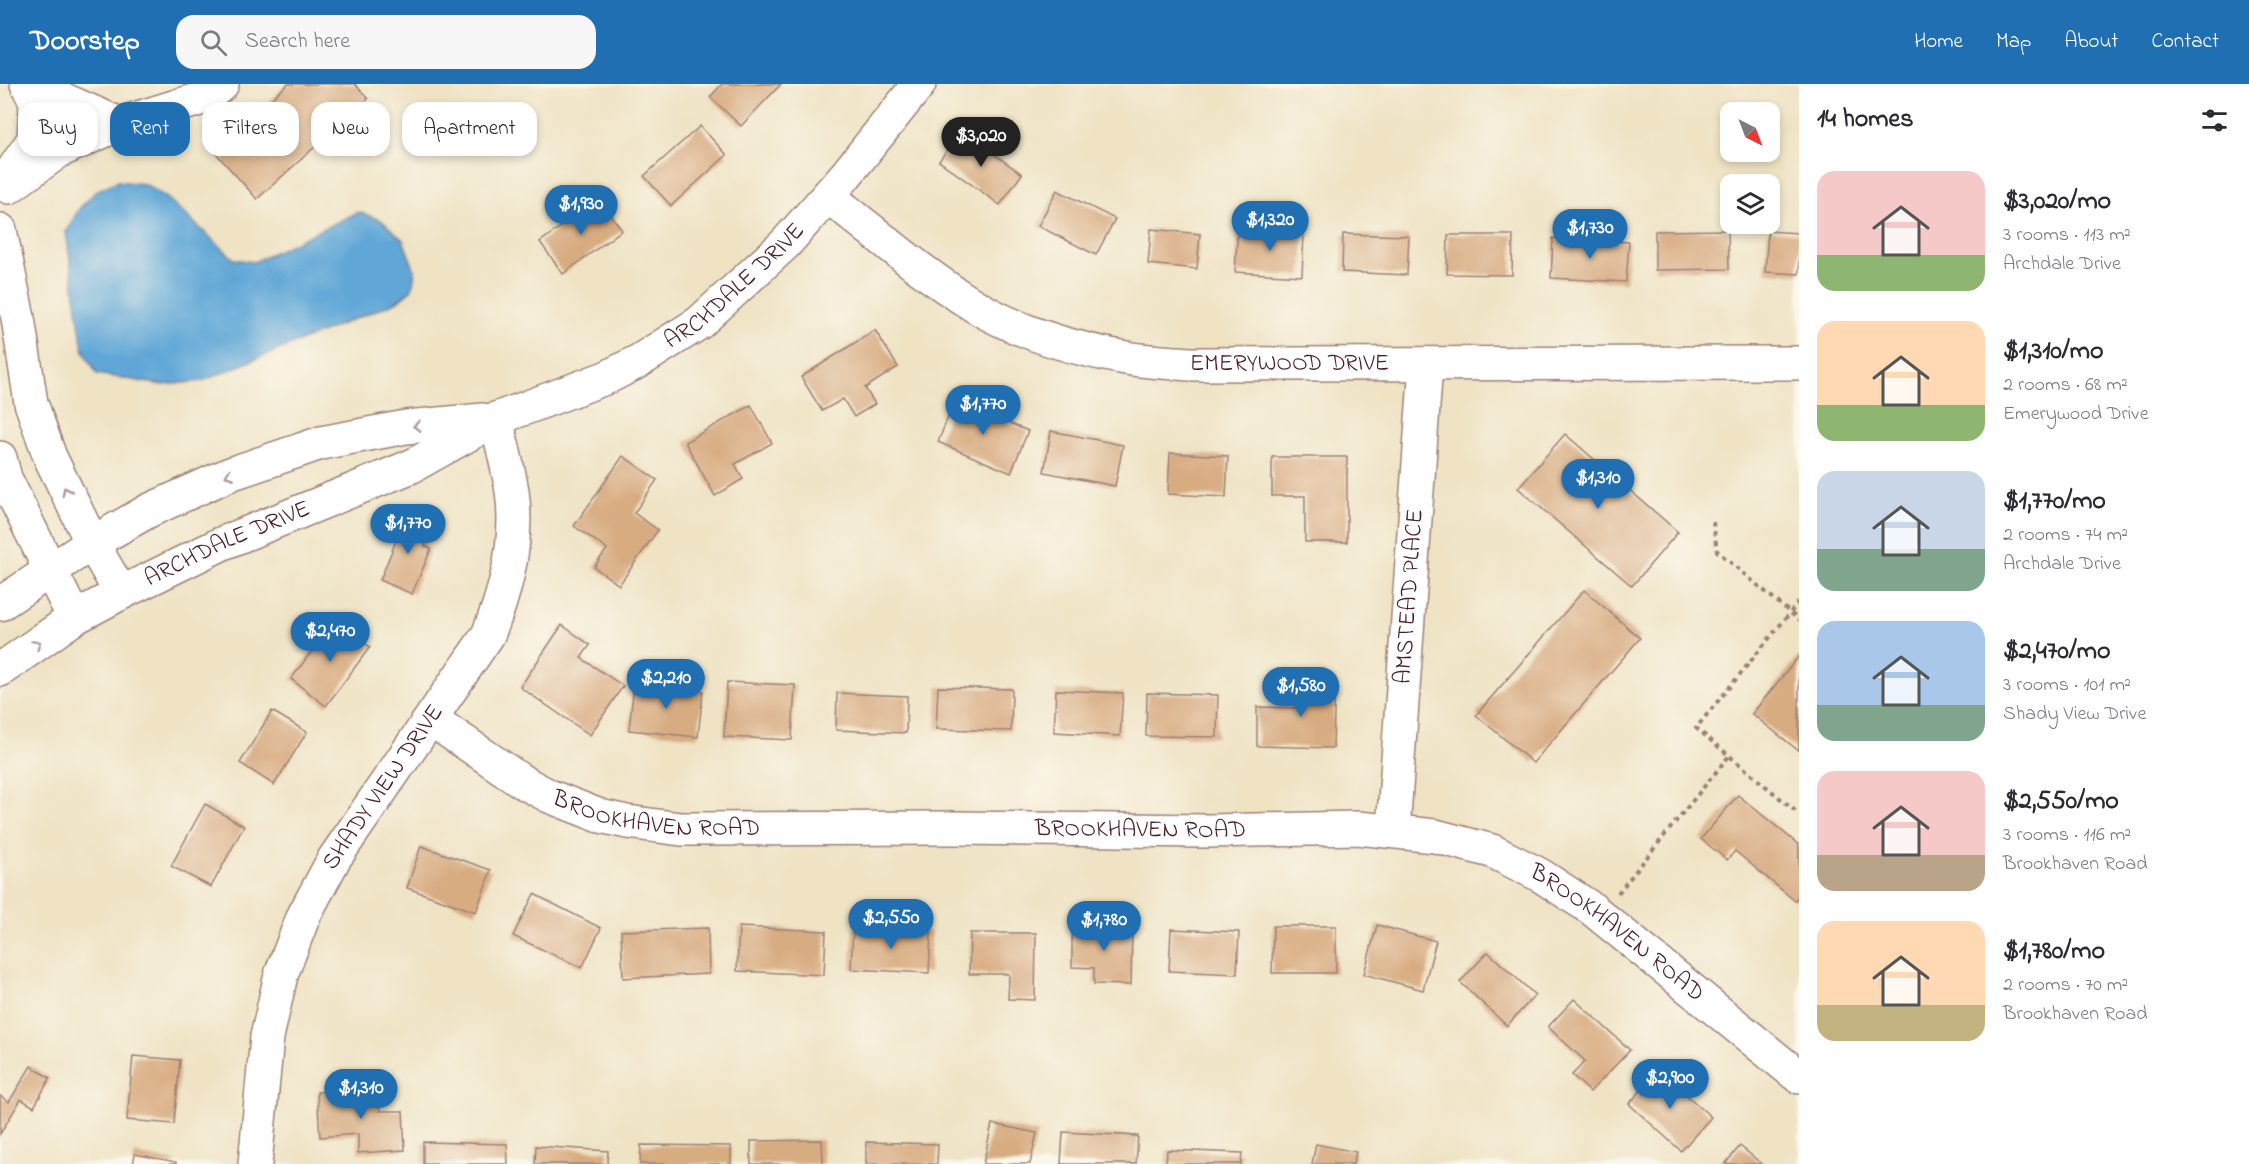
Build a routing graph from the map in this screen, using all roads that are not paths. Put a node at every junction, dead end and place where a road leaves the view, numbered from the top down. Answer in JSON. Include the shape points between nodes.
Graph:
{"nodes":[{"id":1,"x":27,"y":84,"type":"edge"},
{"id":2,"x":222,"y":84,"type":"edge"},
{"id":3,"x":919,"y":84,"type":"edge"},
{"id":4,"x":190,"y":102,"type":"edge"},
{"id":5,"x":110,"y":120,"type":"edge"},
{"id":6,"x":110,"y":128,"type":"edge"},
{"id":7,"x":9,"y":187,"type":"junction"},
{"id":8,"x":828,"y":196,"type":"junction"},
{"id":9,"x":0,"y":221,"type":"edge"},
{"id":10,"x":0,"y":230,"type":"edge"},
{"id":11,"x":12,"y":359,"type":"edge"},
{"id":12,"x":1799,"y":363,"type":"edge"},
{"id":13,"x":1426,"y":364,"type":"junction"},
{"id":14,"x":496,"y":419,"type":"junction"},
{"id":15,"x":0,"y":458,"type":"edge"},
{"id":16,"x":92,"y":543,"type":"junction"},
{"id":17,"x":50,"y":571,"type":"junction"},
{"id":18,"x":121,"y":593,"type":"junction"},
{"id":19,"x":0,"y":604,"type":"edge"},
{"id":20,"x":74,"y":618,"type":"junction"},
{"id":21,"x":0,"y":670,"type":"edge"},
{"id":22,"x":432,"y":720,"type":"junction"},
{"id":23,"x":1393,"y":830,"type":"junction"},
{"id":24,"x":1799,"y":1077,"type":"edge"},
{"id":25,"x":255,"y":1164,"type":"edge"}],
"edges":[{"from":1,"to":5,"type":"street"},
{"from":1,"to":7,"type":"street","via":[[36,102],[34,139],[13,171]]},
{"from":2,"to":4,"type":"street","via":[[206,97]]},
{"from":3,"to":8,"type":"street","name":"ARCHDALE DRIVE"},
{"from":6,"to":7,"type":"street","via":[[59,151]]},
{"from":7,"to":9,"type":"street"},
{"from":8,"to":13,"type":"street","name":"EMERYWOOD DRIVE","via":[[932,278],[968,301],[1066,344],[1127,358],[1190,364]]},
{"from":8,"to":14,"type":"street","name":"ARCHDALE DRIVE","via":[[785,244],[699,323],[608,377]]},
{"from":10,"to":11,"type":"street"},
{"from":16,"to":11,"type":"street","one_way":true,"via":[[50,458]]},
{"from":12,"to":13,"type":"street","name":"EMERYWOOD DRIVE"},
{"from":13,"to":23,"type":"street","name":"AMSTEAD PLACE"},
{"from":14,"to":16,"type":"street","name":"ARCHDALE DRIVE","one_way":true,"via":[[406,427],[321,443],[230,474],[148,511]]},
{"from":14,"to":18,"type":"street","name":"ARCHDALE DRIVE","via":[[412,466],[224,543]]},
{"from":14,"to":22,"type":"street","name":"SHADY VIEW DRIVE","via":[[512,494],[512,559],[502,602],[488,634]]},
{"from":15,"to":17,"type":"street","via":[[5,478]]},
{"from":16,"to":17,"type":"street","name":"ARCHDALE DRIVE"},
{"from":16,"to":18,"type":"street"},
{"from":17,"to":19,"type":"street","name":"ARCHDALE DRIVE"},
{"from":17,"to":20,"type":"street"},
{"from":18,"to":20,"type":"street","name":"ARCHDALE DRIVE"},
{"from":21,"to":20,"type":"street","name":"ARCHDALE DRIVE","one_way":true},
{"from":22,"to":23,"type":"street","name":"BROOKHAVEN ROAD","via":[[549,796],[600,816],[681,829]]},
{"from":22,"to":25,"type":"street","name":"SHADY VIEW DRIVE","via":[[334,859],[304,915],[281,975],[267,1036]]},
{"from":23,"to":24,"type":"street","name":"BROOKHAVEN ROAD","via":[[1436,836],[1492,851],[1540,875],[1592,909]]}]}
